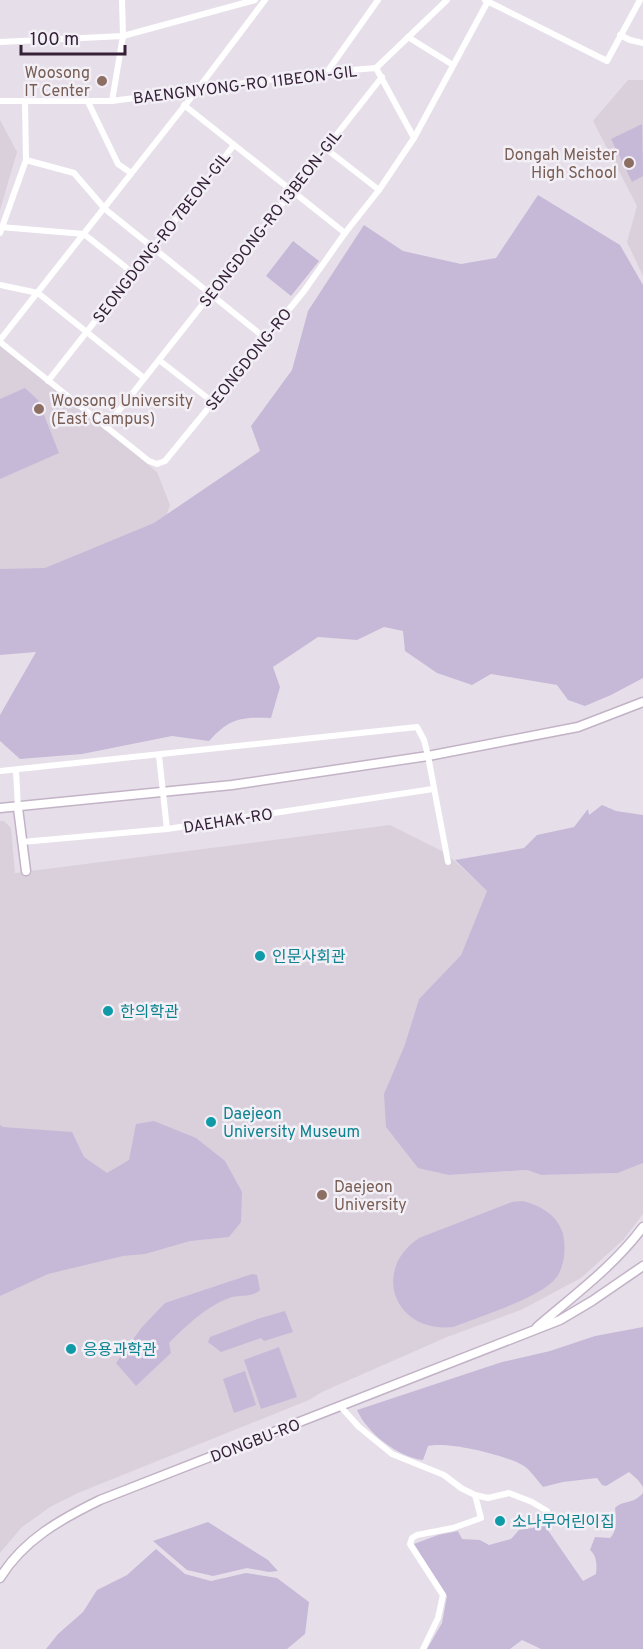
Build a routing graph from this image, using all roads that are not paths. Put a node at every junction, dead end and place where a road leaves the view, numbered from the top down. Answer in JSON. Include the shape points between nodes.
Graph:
{"nodes":[{"id":1,"x":122,"y":0,"type":"edge"},
{"id":2,"x":255,"y":0,"type":"edge"},
{"id":3,"x":265,"y":0,"type":"edge"},
{"id":4,"x":378,"y":0,"type":"edge"},
{"id":5,"x":447,"y":0,"type":"edge"},
{"id":6,"x":631,"y":0,"type":"edge"},
{"id":7,"x":486,"y":1,"type":"edge"},
{"id":8,"x":639,"y":2,"type":"edge"},
{"id":9,"x":620,"y":35,"type":"junction"},
{"id":10,"x":123,"y":36,"type":"junction"},
{"id":11,"x":408,"y":37,"type":"junction"},
{"id":12,"x":0,"y":42,"type":"edge"},
{"id":13,"x":643,"y":43,"type":"edge"},
{"id":14,"x":453,"y":65,"type":"junction"},
{"id":15,"x":376,"y":68,"type":"junction"},
{"id":16,"x":327,"y":72,"type":"junction"},
{"id":17,"x":382,"y":77,"type":"junction"},
{"id":18,"x":197,"y":90,"type":"junction"},
{"id":19,"x":0,"y":101,"type":"edge"},
{"id":20,"x":112,"y":101,"type":"junction"},
{"id":21,"x":25,"y":102,"type":"junction"},
{"id":22,"x":88,"y":102,"type":"junction"},
{"id":23,"x":184,"y":105,"type":"junction"},
{"id":24,"x":414,"y":138,"type":"junction"},
{"id":25,"x":234,"y":145,"type":"junction"},
{"id":26,"x":326,"y":148,"type":"junction"},
{"id":27,"x":26,"y":160,"type":"junction"},
{"id":28,"x":131,"y":173,"type":"junction"},
{"id":29,"x":293,"y":189,"type":"junction"},
{"id":30,"x":379,"y":190,"type":"junction"},
{"id":31,"x":105,"y":209,"type":"junction"},
{"id":32,"x":0,"y":229,"type":"edge"},
{"id":33,"x":345,"y":233,"type":"junction"},
{"id":34,"x":84,"y":234,"type":"junction"},
{"id":35,"x":152,"y":249,"type":"junction"},
{"id":36,"x":134,"y":273,"type":"junction"},
{"id":37,"x":0,"y":285,"type":"edge"},
{"id":38,"x":38,"y":293,"type":"junction"},
{"id":39,"x":210,"y":294,"type":"junction"},
{"id":40,"x":86,"y":332,"type":"junction"},
{"id":41,"x":265,"y":338,"type":"junction"},
{"id":42,"x":0,"y":341,"type":"edge"},
{"id":43,"x":159,"y":360,"type":"junction"},
{"id":44,"x":144,"y":378,"type":"junction"},
{"id":45,"x":48,"y":381,"type":"junction"},
{"id":46,"x":214,"y":403,"type":"junction"},
{"id":47,"x":106,"y":427,"type":"junction"},
{"id":48,"x":643,"y":702,"type":"edge"},
{"id":49,"x":159,"y":756,"type":"junction"},
{"id":50,"x":428,"y":756,"type":"junction"},
{"id":51,"x":0,"y":771,"type":"edge"},
{"id":52,"x":16,"y":771,"type":"junction"},
{"id":53,"x":433,"y":789,"type":"junction"},
{"id":54,"x":163,"y":792,"type":"junction"},
{"id":55,"x":0,"y":808,"type":"edge"},
{"id":56,"x":18,"y":808,"type":"junction"},
{"id":57,"x":167,"y":829,"type":"junction"},
{"id":58,"x":22,"y":842,"type":"junction"},
{"id":59,"x":448,"y":862,"type":"dead end"},
{"id":60,"x":26,"y":871,"type":"dead end"},
{"id":61,"x":643,"y":1227,"type":"edge"},
{"id":62,"x":643,"y":1266,"type":"edge"},
{"id":63,"x":530,"y":1333,"type":"junction"},
{"id":64,"x":340,"y":1406,"type":"junction"},
{"id":65,"x":474,"y":1495,"type":"junction"},
{"id":66,"x":547,"y":1511,"type":"dead end"},
{"id":67,"x":0,"y":1578,"type":"edge"},
{"id":68,"x":423,"y":1649,"type":"edge"}],
"edges":[{"from":1,"to":10,"type":"street"},
{"from":2,"to":10,"type":"street"},
{"from":3,"to":18,"type":"street"},
{"from":4,"to":16,"type":"street"},
{"from":5,"to":11,"type":"street","name":"BAENGNYONG-RO 11BEON-GIL"},
{"from":6,"to":8,"type":"street"},
{"from":7,"to":9,"type":"street","via":[[607,61]]},
{"from":7,"to":14,"type":"street","name":"SEONGDONG-RO"},
{"from":8,"to":9,"type":"street"},
{"from":9,"to":13,"type":"street"},
{"from":10,"to":12,"type":"street"},
{"from":10,"to":20,"type":"street"},
{"from":11,"to":14,"type":"street"},
{"from":11,"to":15,"type":"street","name":"BAENGNYONG-RO 11BEON-GIL"},
{"from":14,"to":24,"type":"street","name":"SEONGDONG-RO"},
{"from":15,"to":16,"type":"street","name":"BAENGNYONG-RO 11BEON-GIL"},
{"from":15,"to":17,"type":"street"},
{"from":16,"to":18,"type":"street","name":"BAENGNYONG-RO 11BEON-GIL"},
{"from":17,"to":24,"type":"street"},
{"from":17,"to":26,"type":"street","name":"SEONGDONG-RO 13BEON-GIL"},
{"from":18,"to":20,"type":"street","name":"BAENGNYONG-RO 11BEON-GIL"},
{"from":18,"to":23,"type":"street"},
{"from":19,"to":21,"type":"street","name":"BAENGNYONG-RO 11BEON-GIL"},
{"from":20,"to":22,"type":"street","name":"BAENGNYONG-RO 11BEON-GIL"},
{"from":21,"to":22,"type":"street","name":"BAENGNYONG-RO 11BEON-GIL"},
{"from":21,"to":27,"type":"street"},
{"from":22,"to":28,"type":"street","via":[[118,164]]},
{"from":23,"to":25,"type":"street"},
{"from":23,"to":28,"type":"street"},
{"from":24,"to":30,"type":"street","name":"SEONGDONG-RO"},
{"from":25,"to":29,"type":"street","name":"SEONGDONG-RO 7BEON-GIL"},
{"from":25,"to":35,"type":"street","name":"SEONGDONG-RO 7BEON-GIL"},
{"from":26,"to":29,"type":"street","name":"SEONGDONG-RO 13BEON-GIL"},
{"from":26,"to":30,"type":"street"},
{"from":27,"to":31,"type":"street","via":[[74,173]]},
{"from":27,"to":32,"type":"street"},
{"from":28,"to":31,"type":"street"},
{"from":29,"to":33,"type":"street"},
{"from":29,"to":39,"type":"street","name":"SEONGDONG-RO 13BEON-GIL"},
{"from":30,"to":33,"type":"street","name":"SEONGDONG-RO"},
{"from":31,"to":34,"type":"street"},
{"from":31,"to":35,"type":"street"},
{"from":32,"to":34,"type":"street"},
{"from":33,"to":41,"type":"street","name":"SEONGDONG-RO"},
{"from":34,"to":36,"type":"street"},
{"from":34,"to":38,"type":"street"},
{"from":35,"to":36,"type":"street","name":"SEONGDONG-RO 7BEON-GIL"},
{"from":35,"to":39,"type":"street"},
{"from":36,"to":40,"type":"street","name":"SEONGDONG-RO 7BEON-GIL"},
{"from":37,"to":38,"type":"street"},
{"from":38,"to":40,"type":"street"},
{"from":38,"to":42,"type":"street"},
{"from":39,"to":41,"type":"street"},
{"from":39,"to":43,"type":"street","name":"SEONGDONG-RO 13BEON-GIL"},
{"from":40,"to":44,"type":"street","name":"SEONGDONG-RO 7BEON-GIL"},
{"from":40,"to":45,"type":"street","name":"SEONGDONG-RO 7BEON-GIL"},
{"from":41,"to":46,"type":"street","name":"SEONGDONG-RO"},
{"from":42,"to":45,"type":"street","name":"SEONGDONG-RO"},
{"from":43,"to":44,"type":"street","name":"SEONGDONG-RO 13BEON-GIL"},
{"from":43,"to":46,"type":"street"},
{"from":44,"to":47,"type":"street","name":"SEONGDONG-RO 13BEON-GIL"},
{"from":45,"to":47,"type":"street","name":"SEONGDONG-RO"},
{"from":46,"to":47,"type":"street","name":"SEONGDONG-RO","via":[[165,462],[157,464]]},
{"from":48,"to":50,"type":"main road","name":"DAEHAK-RO","via":[[578,727]]},
{"from":49,"to":50,"type":"street","via":[[406,727],[417,727]]},
{"from":49,"to":52,"type":"street"},
{"from":49,"to":54,"type":"street"},
{"from":50,"to":53,"type":"street"},
{"from":50,"to":54,"type":"main road","name":"DAEHAK-RO"},
{"from":51,"to":52,"type":"street"},
{"from":52,"to":56,"type":"street"},
{"from":53,"to":57,"type":"street","name":"DAEHAK-RO"},
{"from":53,"to":59,"type":"street"},
{"from":54,"to":56,"type":"main road","name":"DAEHAK-RO"},
{"from":54,"to":57,"type":"street"},
{"from":55,"to":56,"type":"main road","name":"DAEHAK-RO"},
{"from":56,"to":58,"type":"main road"},
{"from":57,"to":58,"type":"street","name":"DAEHAK-RO"},
{"from":58,"to":60,"type":"main road"},
{"from":61,"to":63,"type":"main road","via":[[595,1280]]},
{"from":62,"to":63,"type":"main road","name":"DONGBU-RO","via":[[584,1306]]},
{"from":63,"to":64,"type":"main road","name":"DONGBU-RO"},
{"from":64,"to":65,"type":"street","via":[[392,1454],[444,1475]]},
{"from":64,"to":67,"type":"main road","name":"DONGBU-RO","via":[[100,1500],[60,1520],[29,1543]]},
{"from":65,"to":66,"type":"street","via":[[488,1498],[508,1493]]},
{"from":65,"to":68,"type":"street","via":[[481,1518],[417,1535],[410,1544],[442,1595],[438,1618]]}]}
